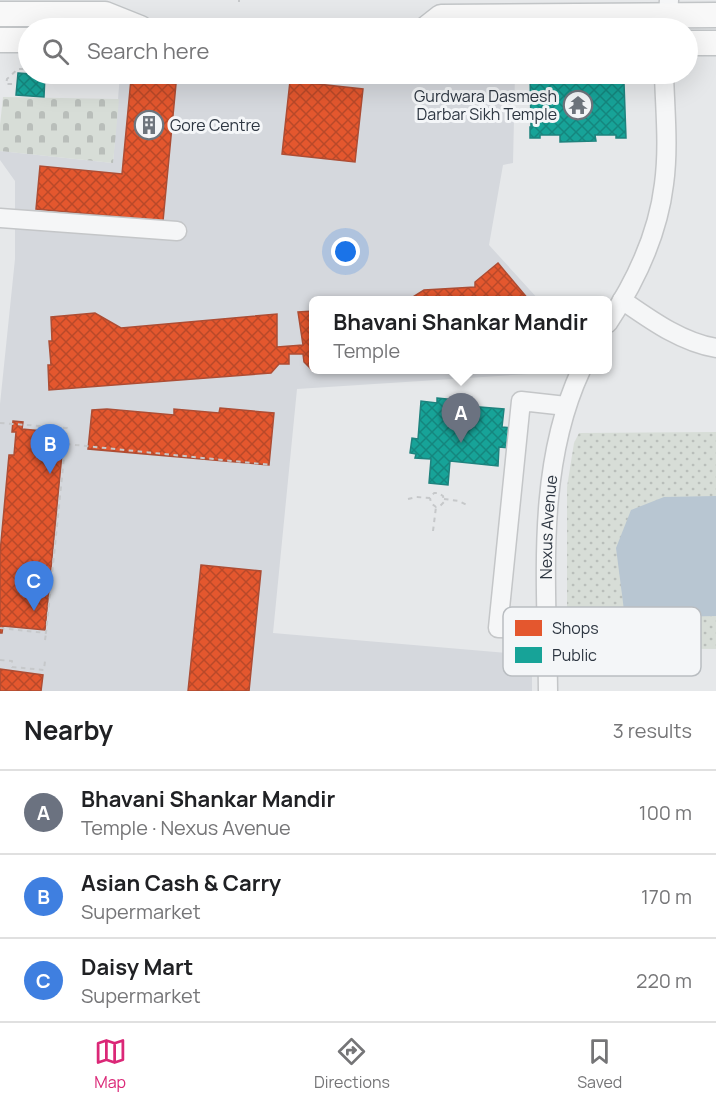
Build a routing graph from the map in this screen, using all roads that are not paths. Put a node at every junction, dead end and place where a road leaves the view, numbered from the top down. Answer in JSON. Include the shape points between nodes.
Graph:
{"nodes":[{"id":1,"x":0,"y":14,"type":"edge"},
{"id":2,"x":668,"y":15,"type":"edge"},
{"id":3,"x":716,"y":15,"type":"edge"},
{"id":4,"x":115,"y":18,"type":"edge"},
{"id":5,"x":440,"y":18,"type":"edge"},
{"id":6,"x":0,"y":40,"type":"edge"},
{"id":7,"x":18,"y":40,"type":"edge"},
{"id":8,"x":698,"y":43,"type":"edge"},
{"id":9,"x":716,"y":43,"type":"edge"},
{"id":10,"x":664,"y":84,"type":"edge"},
{"id":11,"x":0,"y":218,"type":"edge"},
{"id":12,"x":177,"y":231,"type":"dead end"},
{"id":13,"x":622,"y":300,"type":"junction"},
{"id":14,"x":612,"y":316,"type":"edge"},
{"id":15,"x":716,"y":348,"type":"edge"},
{"id":16,"x":579,"y":374,"type":"edge"},
{"id":17,"x":566,"y":406,"type":"junction"},
{"id":18,"x":548,"y":607,"type":"edge"},
{"id":19,"x":503,"y":628,"type":"edge"}],
"edges":[{"from":1,"to":4,"type":"main road","via":[[105,14]]},
{"from":2,"to":3,"type":"main road"},
{"from":2,"to":5,"type":"main road"},
{"from":6,"to":7,"type":"main road"},
{"from":8,"to":9,"type":"main road"},
{"from":10,"to":13,"type":"street","via":[[666,154],[661,200],[649,245]]},
{"from":11,"to":12,"type":"street"},
{"from":13,"to":14,"type":"street"},
{"from":13,"to":15,"type":"street","via":[[669,331]]},
{"from":16,"to":17,"type":"street","name":"Nexus Avenue"},
{"from":17,"to":18,"type":"street","name":"Nexus Avenue","via":[[550,489]]},
{"from":17,"to":19,"type":"street","via":[[521,401],[498,628]]}]}
